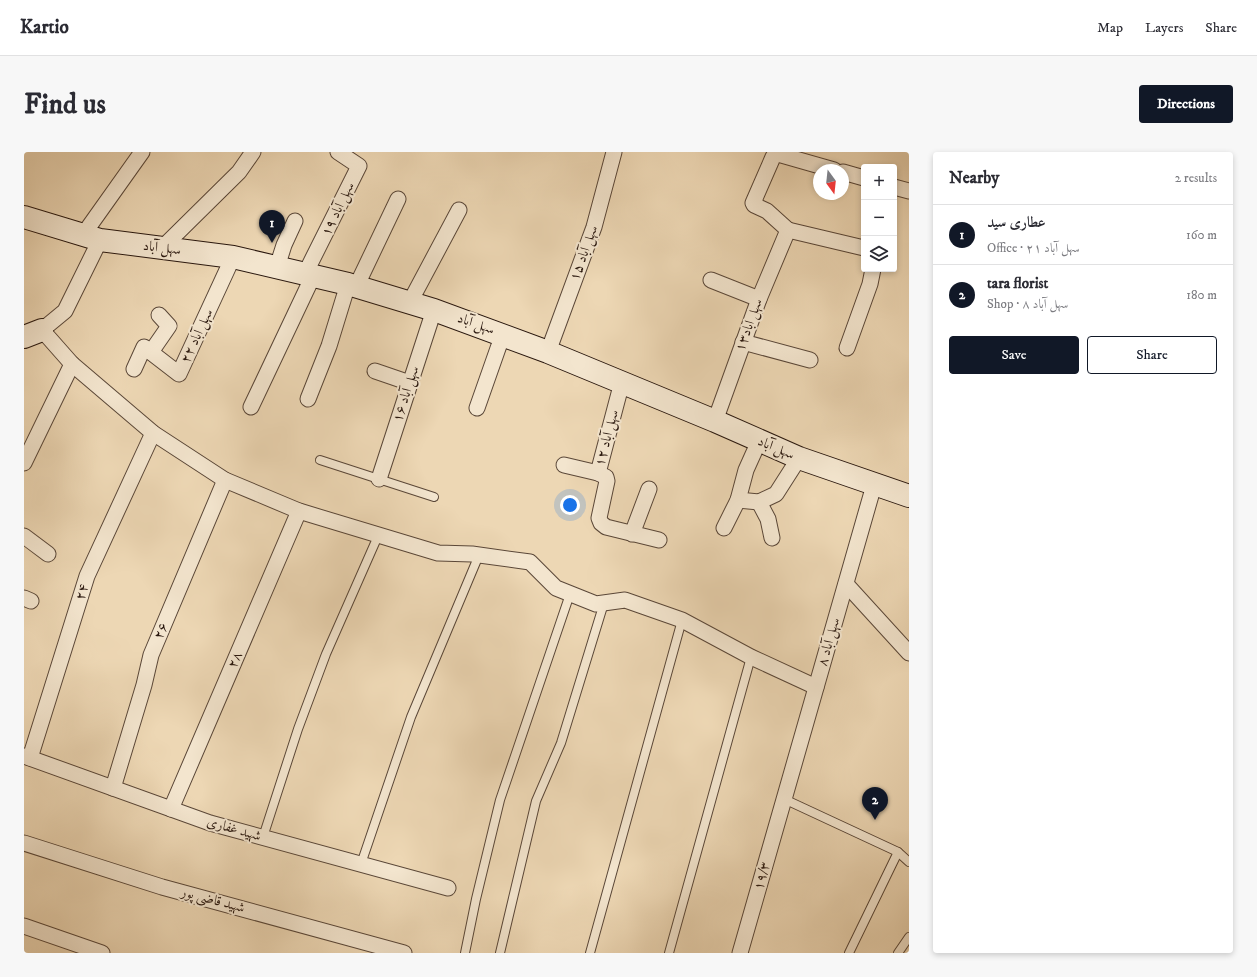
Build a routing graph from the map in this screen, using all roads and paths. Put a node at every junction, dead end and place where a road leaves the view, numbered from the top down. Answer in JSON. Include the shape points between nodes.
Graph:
{"nodes":[{"id":1,"x":142,"y":152,"type":"edge"},
{"id":2,"x":253,"y":152,"type":"edge"},
{"id":3,"x":338,"y":152,"type":"edge"},
{"id":4,"x":614,"y":152,"type":"edge"},
{"id":5,"x":813,"y":164,"type":"edge"},
{"id":6,"x":849,"y":174,"type":"edge"},
{"id":7,"x":861,"y":177,"type":"edge"},
{"id":8,"x":897,"y":188,"type":"edge"},
{"id":9,"x":909,"y":191,"type":"edge"},
{"id":10,"x":398,"y":199,"type":"dead end"},
{"id":11,"x":459,"y":210,"type":"dead end"},
{"id":12,"x":24,"y":217,"type":"edge"},
{"id":13,"x":295,"y":221,"type":"dead end"},
{"id":14,"x":788,"y":230,"type":"junction"},
{"id":15,"x":91,"y":237,"type":"junction"},
{"id":16,"x":861,"y":247,"type":"edge"},
{"id":17,"x":162,"y":248,"type":"junction"},
{"id":18,"x":233,"y":257,"type":"junction"},
{"id":19,"x":277,"y":267,"type":"junction"},
{"id":20,"x":872,"y":272,"type":"edge"},
{"id":21,"x":309,"y":275,"type":"junction"},
{"id":22,"x":711,"y":280,"type":"dead end"},
{"id":23,"x":352,"y":285,"type":"junction"},
{"id":24,"x":759,"y":299,"type":"junction"},
{"id":25,"x":410,"y":302,"type":"junction"},
{"id":26,"x":434,"y":310,"type":"junction"},
{"id":27,"x":159,"y":315,"type":"dead end"},
{"id":28,"x":31,"y":333,"type":"edge"},
{"id":29,"x":504,"y":334,"type":"junction"},
{"id":30,"x":743,"y":342,"type":"junction"},
{"id":31,"x":847,"y":348,"type":"dead end"},
{"id":32,"x":151,"y":352,"type":"junction"},
{"id":33,"x":548,"y":352,"type":"junction"},
{"id":34,"x":810,"y":360,"type":"dead end"},
{"id":35,"x":72,"y":364,"type":"junction"},
{"id":36,"x":134,"y":369,"type":"dead end"},
{"id":37,"x":375,"y":371,"type":"dead end"},
{"id":38,"x":622,"y":382,"type":"junction"},
{"id":39,"x":410,"y":383,"type":"junction"},
{"id":40,"x":308,"y":399,"type":"dead end"},
{"id":41,"x":251,"y":408,"type":"dead end"},
{"id":42,"x":477,"y":408,"type":"dead end"},
{"id":43,"x":715,"y":421,"type":"junction"},
{"id":44,"x":153,"y":433,"type":"junction"},
{"id":45,"x":759,"y":441,"type":"junction"},
{"id":46,"x":799,"y":458,"type":"junction"},
{"id":47,"x":320,"y":460,"type":"dead end"},
{"id":48,"x":24,"y":463,"type":"edge"},
{"id":49,"x":564,"y":465,"type":"dead end"},
{"id":50,"x":598,"y":473,"type":"junction"},
{"id":51,"x":378,"y":479,"type":"junction"},
{"id":52,"x":225,"y":480,"type":"junction"},
{"id":53,"x":874,"y":486,"type":"junction"},
{"id":54,"x":649,"y":488,"type":"dead end"},
{"id":55,"x":909,"y":496,"type":"edge"},
{"id":56,"x":434,"y":497,"type":"dead end"},
{"id":57,"x":738,"y":500,"type":"junction"},
{"id":58,"x":759,"y":502,"type":"junction"},
{"id":59,"x":299,"y":511,"type":"junction"},
{"id":60,"x":724,"y":528,"type":"dead end"},
{"id":61,"x":632,"y":534,"type":"junction"},
{"id":62,"x":24,"y":536,"type":"edge"},
{"id":63,"x":378,"y":536,"type":"junction"},
{"id":64,"x":772,"y":538,"type":"dead end"},
{"id":65,"x":659,"y":540,"type":"dead end"},
{"id":66,"x":48,"y":554,"type":"dead end"},
{"id":67,"x":478,"y":555,"type":"junction"},
{"id":68,"x":846,"y":584,"type":"junction"},
{"id":69,"x":570,"y":594,"type":"junction"},
{"id":70,"x":604,"y":603,"type":"junction"},
{"id":71,"x":682,"y":620,"type":"junction"},
{"id":72,"x":909,"y":653,"type":"edge"},
{"id":73,"x":751,"y":658,"type":"junction"},
{"id":74,"x":816,"y":687,"type":"junction"},
{"id":75,"x":27,"y":757,"type":"edge"},
{"id":76,"x":113,"y":788,"type":"junction"},
{"id":77,"x":784,"y":799,"type":"junction"},
{"id":78,"x":171,"y":809,"type":"junction"},
{"id":79,"x":263,"y":837,"type":"junction"},
{"id":80,"x":24,"y":843,"type":"edge"},
{"id":81,"x":898,"y":852,"type":"junction"},
{"id":82,"x":909,"y":862,"type":"edge"},
{"id":83,"x":361,"y":864,"type":"junction"},
{"id":84,"x":448,"y":888,"type":"dead end"},
{"id":85,"x":24,"y":926,"type":"edge"},
{"id":86,"x":909,"y":937,"type":"edge"},
{"id":87,"x":102,"y":953,"type":"edge"},
{"id":88,"x":404,"y":953,"type":"edge"},
{"id":89,"x":465,"y":953,"type":"edge"},
{"id":90,"x":500,"y":953,"type":"edge"},
{"id":91,"x":590,"y":953,"type":"edge"},
{"id":92,"x":668,"y":953,"type":"edge"},
{"id":93,"x":740,"y":953,"type":"edge"},
{"id":94,"x":849,"y":953,"type":"edge"},
{"id":95,"x":898,"y":953,"type":"edge"}],
"edges":[{"from":1,"to":15,"type":"street"},
{"from":2,"to":17,"type":"street","via":[[239,172]]},
{"from":3,"to":21,"type":"street","name":"سهل آباد ۱۹","via":[[359,166]]},
{"from":4,"to":33,"type":"street","name":"سهل آباد ۱۵","via":[[594,227]]},
{"from":5,"to":14,"type":"street","via":[[778,154],[773,156],[753,203],[767,211]]},
{"from":6,"to":7,"type":"street"},
{"from":8,"to":9,"type":"street"},
{"from":10,"to":23,"type":"street"},
{"from":11,"to":25,"type":"street"},
{"from":12,"to":15,"type":"street","name":"سهل آباد"},
{"from":13,"to":19,"type":"street"},
{"from":14,"to":16,"type":"street"},
{"from":14,"to":24,"type":"street","name":"سهل اباد۱۳"},
{"from":15,"to":17,"type":"street","name":"سهل آباد"},
{"from":15,"to":28,"type":"street","via":[[65,311]]},
{"from":17,"to":18,"type":"street","name":"سهل آباد"},
{"from":18,"to":19,"type":"street","name":"سهل آباد"},
{"from":18,"to":32,"type":"street","name":"سهل آباد ۲۲","via":[[179,374]]},
{"from":19,"to":21,"type":"street","name":"سهل آباد"},
{"from":20,"to":31,"type":"street"},
{"from":21,"to":23,"type":"street","name":"سهل آباد"},
{"from":21,"to":41,"type":"street"},
{"from":22,"to":24,"type":"street"},
{"from":23,"to":25,"type":"street","name":"سهل آباد"},
{"from":23,"to":40,"type":"street"},
{"from":24,"to":30,"type":"street","name":"سهل اباد۱۳"},
{"from":25,"to":26,"type":"street","name":"سهل آباد"},
{"from":26,"to":29,"type":"street","name":"سهل آباد"},
{"from":26,"to":39,"type":"street","name":"سهل آباد ۱۶"},
{"from":27,"to":32,"type":"street","via":[[169,326]]},
{"from":28,"to":35,"type":"street"},
{"from":29,"to":33,"type":"street","name":"سهل آباد"},
{"from":29,"to":42,"type":"street"},
{"from":30,"to":34,"type":"street"},
{"from":30,"to":43,"type":"street","name":"سهل اباد۱۳"},
{"from":32,"to":36,"type":"street","via":[[144,347]]},
{"from":33,"to":38,"type":"street","name":"سهل آباد"},
{"from":35,"to":44,"type":"street"},
{"from":35,"to":48,"type":"street"},
{"from":37,"to":39,"type":"street"},
{"from":38,"to":43,"type":"street","name":"سهل آباد"},
{"from":38,"to":50,"type":"street","name":"سهل آباد ۱۲"},
{"from":39,"to":51,"type":"street","name":"سهل آباد ۱۶"},
{"from":43,"to":45,"type":"street","name":"سهل آباد"},
{"from":44,"to":52,"type":"street"},
{"from":44,"to":75,"type":"street","name":"۲۴","via":[[87,576]]},
{"from":45,"to":46,"type":"street","name":"سهل آباد"},
{"from":45,"to":57,"type":"street","via":[[746,470]]},
{"from":46,"to":53,"type":"street","name":"سهل آباد"},
{"from":46,"to":58,"type":"street","via":[[776,494]]},
{"from":47,"to":51,"type":"lane"},
{"from":49,"to":50,"type":"street"},
{"from":50,"to":61,"type":"street","name":"سهل آباد ۱۲","via":[[606,477],[607,481],[599,518],[601,522],[606,527]]},
{"from":51,"to":56,"type":"lane"},
{"from":52,"to":59,"type":"street"},
{"from":52,"to":76,"type":"street","name":"۲۶","via":[[150,655],[144,685]]},
{"from":53,"to":55,"type":"street","name":"سهل آباد"},
{"from":53,"to":68,"type":"street","name":"سهل آباد ۸"},
{"from":54,"to":61,"type":"street"},
{"from":57,"to":58,"type":"street"},
{"from":57,"to":60,"type":"street"},
{"from":58,"to":64,"type":"street","via":[[768,519]]},
{"from":59,"to":63,"type":"street"},
{"from":59,"to":78,"type":"street","name":"۲۸"},
{"from":61,"to":65,"type":"street","name":"سهل آباد ۱۲"},
{"from":62,"to":66,"type":"street"},
{"from":63,"to":67,"type":"street","via":[[438,553]]},
{"from":63,"to":79,"type":"lane","via":[[326,654],[298,729]]},
{"from":67,"to":69,"type":"street","via":[[530,562],[556,588]]},
{"from":67,"to":83,"type":"lane","via":[[411,717]]},
{"from":68,"to":72,"type":"street"},
{"from":68,"to":74,"type":"street","name":"سهل آباد ۸"},
{"from":69,"to":70,"type":"street","via":[[596,604]]},
{"from":69,"to":89,"type":"lane","via":[[500,800]]},
{"from":70,"to":71,"type":"street","via":[[625,600]]},
{"from":70,"to":90,"type":"lane","via":[[561,743],[536,801]]},
{"from":71,"to":73,"type":"street"},
{"from":71,"to":91,"type":"lane"},
{"from":73,"to":74,"type":"street"},
{"from":73,"to":92,"type":"lane"},
{"from":74,"to":77,"type":"street","name":"سهل آباد ۸"},
{"from":75,"to":76,"type":"street","name":"شهید غفاری"},
{"from":76,"to":78,"type":"street","name":"شهید غفاری"},
{"from":77,"to":81,"type":"lane"},
{"from":77,"to":93,"type":"street","name":"۱۹/۳"},
{"from":78,"to":79,"type":"street","name":"شهید غفاری","via":[[210,823]]},
{"from":79,"to":83,"type":"street","name":"شهید غفاری"},
{"from":80,"to":88,"type":"street","name":"شهید قاضی پور","via":[[162,887]]},
{"from":81,"to":82,"type":"lane"},
{"from":81,"to":94,"type":"lane"},
{"from":83,"to":84,"type":"street","name":"شهید غفاری"},
{"from":85,"to":87,"type":"street"},
{"from":86,"to":95,"type":"lane"}]}
